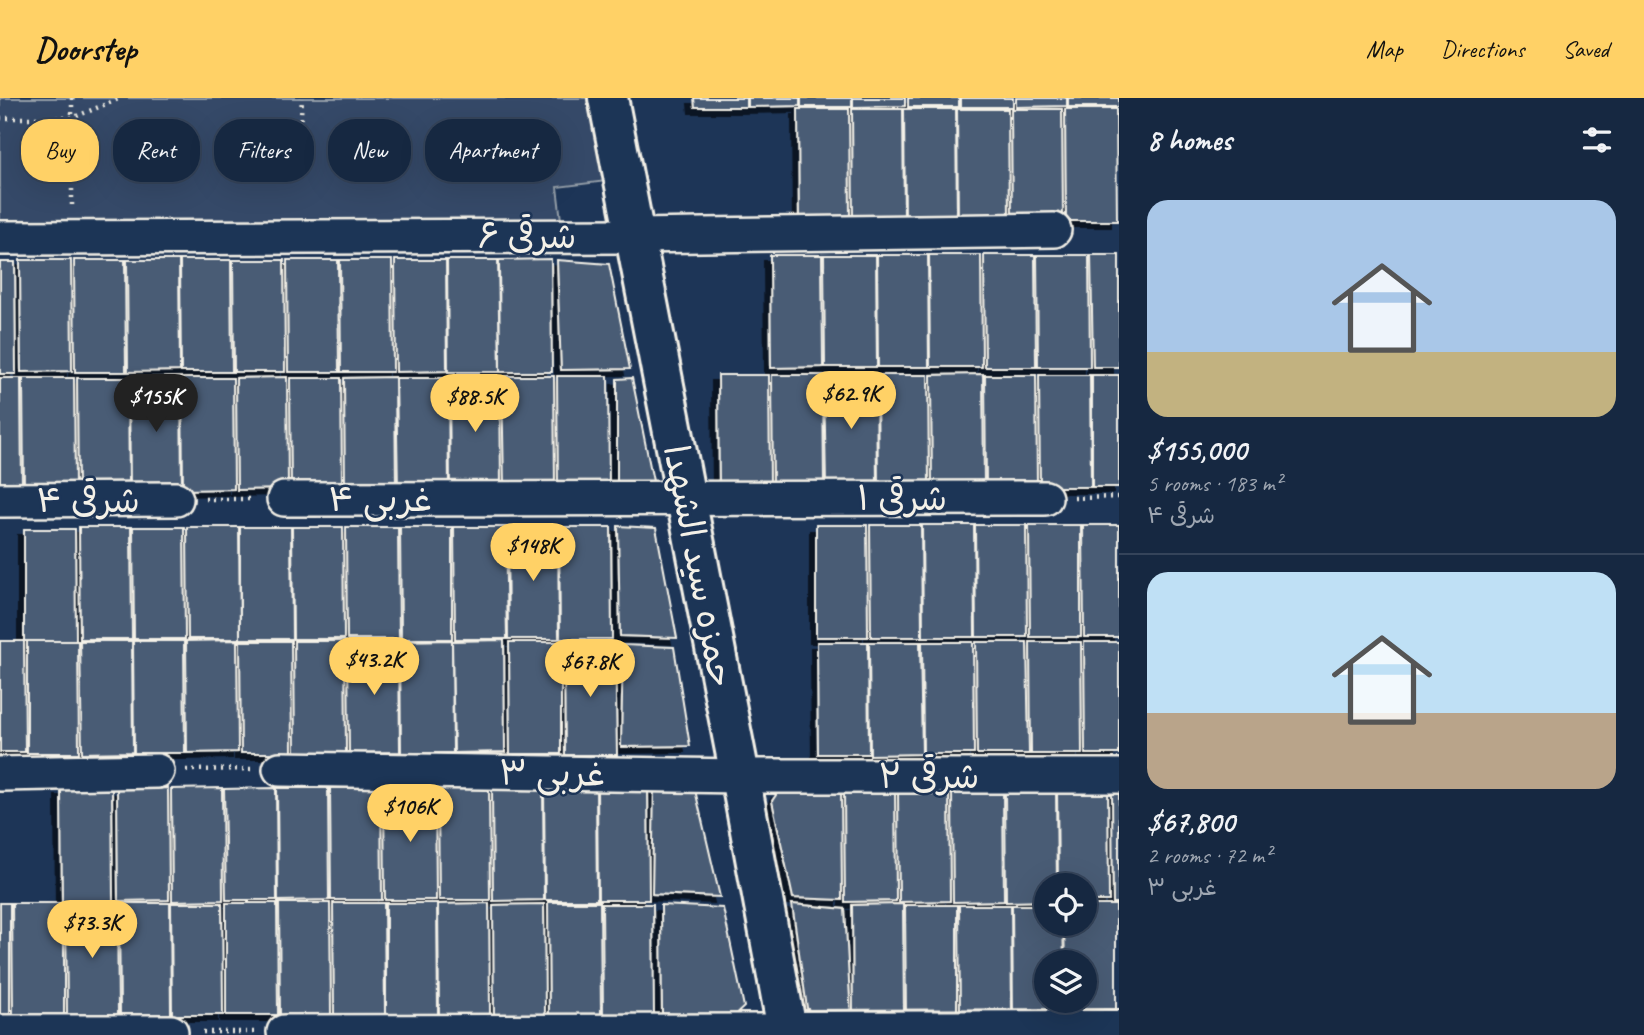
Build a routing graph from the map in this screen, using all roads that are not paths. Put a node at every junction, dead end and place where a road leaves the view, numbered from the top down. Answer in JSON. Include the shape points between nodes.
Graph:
{"nodes":[{"id":1,"x":608,"y":98,"type":"edge"},
{"id":2,"x":1054,"y":230,"type":"dead end"},
{"id":3,"x":635,"y":236,"type":"junction"},
{"id":4,"x":0,"y":238,"type":"edge"},
{"id":5,"x":685,"y":498,"type":"junction"},
{"id":6,"x":1045,"y":498,"type":"road end"},
{"id":7,"x":176,"y":499,"type":"road end"},
{"id":8,"x":284,"y":499,"type":"road end"},
{"id":9,"x":0,"y":500,"type":"edge"},
{"id":10,"x":280,"y":769,"type":"road end"},
{"id":11,"x":157,"y":771,"type":"road end"},
{"id":12,"x":0,"y":774,"type":"edge"},
{"id":13,"x":740,"y":776,"type":"junction"},
{"id":14,"x":1119,"y":776,"type":"edge"},
{"id":15,"x":1119,"y":1030,"type":"edge"},
{"id":16,"x":0,"y":1032,"type":"edge"},
{"id":17,"x":171,"y":1032,"type":"road end"},
{"id":18,"x":284,"y":1032,"type":"road end"},
{"id":19,"x":788,"y":1033,"type":"edge"}],
"edges":[{"from":1,"to":3,"type":"street","name":"حمزه سید الشهدا"},
{"from":2,"to":3,"type":"street","name":"۶ شرقی"},
{"from":3,"to":4,"type":"street","name":"۶ شرقی"},
{"from":3,"to":5,"type":"street","name":"حمزه سید الشهدا"},
{"from":5,"to":6,"type":"street","name":"۱ شرقی"},
{"from":5,"to":8,"type":"street","name":"۴ غربی"},
{"from":5,"to":13,"type":"street","name":"حمزه سید الشهدا"},
{"from":7,"to":9,"type":"street","name":"۴ شرقی"},
{"from":10,"to":13,"type":"street","name":"۳ غربی"},
{"from":11,"to":12,"type":"street"},
{"from":13,"to":14,"type":"street","name":"۲ شرقی"},
{"from":13,"to":19,"type":"street","name":"حمزه سید الشهدا"},
{"from":15,"to":19,"type":"street"},
{"from":16,"to":17,"type":"street"},
{"from":18,"to":19,"type":"street"}]}
